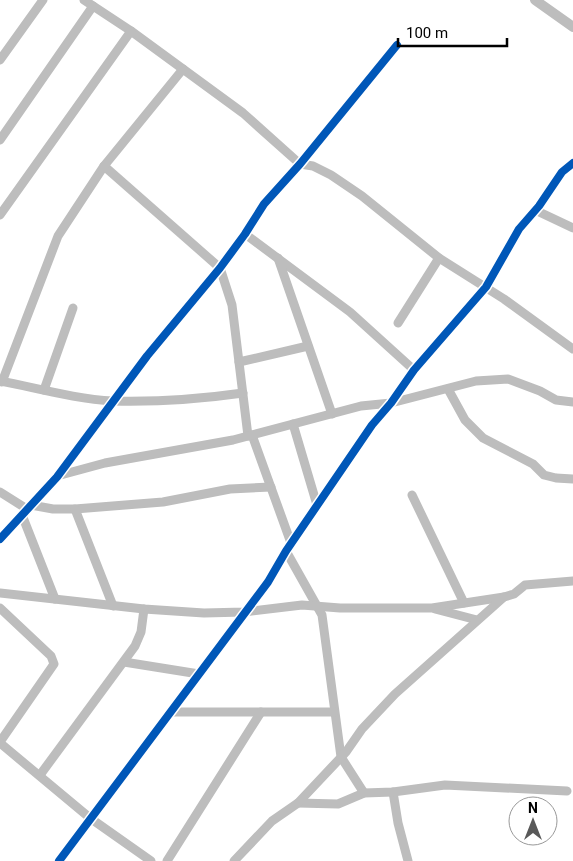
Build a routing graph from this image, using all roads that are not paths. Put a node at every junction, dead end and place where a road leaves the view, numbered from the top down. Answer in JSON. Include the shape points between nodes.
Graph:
{"nodes":[{"id":1,"x":43,"y":0,"type":"edge"},
{"id":2,"x":84,"y":0,"type":"edge"},
{"id":3,"x":535,"y":0,"type":"edge"},
{"id":4,"x":93,"y":6,"type":"junction"},
{"id":5,"x":573,"y":26,"type":"edge"},
{"id":6,"x":131,"y":31,"type":"junction"},
{"id":7,"x":398,"y":45,"type":"dead end"},
{"id":8,"x":0,"y":60,"type":"edge"},
{"id":9,"x":183,"y":69,"type":"junction"},
{"id":10,"x":0,"y":140,"type":"edge"},
{"id":11,"x":573,"y":163,"type":"edge"},
{"id":12,"x":300,"y":164,"type":"junction"},
{"id":13,"x":104,"y":166,"type":"junction"},
{"id":14,"x":535,"y":210,"type":"junction"},
{"id":15,"x":0,"y":215,"type":"edge"},
{"id":16,"x":573,"y":228,"type":"edge"},
{"id":17,"x":245,"y":234,"type":"junction"},
{"id":18,"x":278,"y":258,"type":"junction"},
{"id":19,"x":438,"y":258,"type":"junction"},
{"id":20,"x":220,"y":268,"type":"junction"},
{"id":21,"x":486,"y":287,"type":"junction"},
{"id":22,"x":73,"y":308,"type":"dead end"},
{"id":23,"x":398,"y":323,"type":"dead end"},
{"id":24,"x":308,"y":346,"type":"junction"},
{"id":25,"x":573,"y":350,"type":"edge"},
{"id":26,"x":239,"y":362,"type":"junction"},
{"id":27,"x":414,"y":370,"type":"junction"},
{"id":28,"x":1,"y":382,"type":"edge"},
{"id":29,"x":448,"y":389,"type":"junction"},
{"id":30,"x":44,"y":390,"type":"junction"},
{"id":31,"x":243,"y":393,"type":"junction"},
{"id":32,"x":113,"y":400,"type":"junction"},
{"id":33,"x":573,"y":402,"type":"edge"},
{"id":34,"x":391,"y":403,"type":"junction"},
{"id":35,"x":332,"y":414,"type":"junction"},
{"id":36,"x":293,"y":424,"type":"junction"},
{"id":37,"x":250,"y":435,"type":"junction"},
{"id":38,"x":57,"y":476,"type":"junction"},
{"id":39,"x":573,"y":479,"type":"edge"},
{"id":40,"x":271,"y":487,"type":"junction"},
{"id":41,"x":0,"y":492,"type":"edge"},
{"id":42,"x":412,"y":495,"type":"dead end"},
{"id":43,"x":318,"y":505,"type":"junction"},
{"id":44,"x":26,"y":509,"type":"junction"},
{"id":45,"x":75,"y":509,"type":"junction"},
{"id":46,"x":0,"y":539,"type":"edge"},
{"id":47,"x":289,"y":547,"type":"junction"},
{"id":48,"x":573,"y":581,"type":"edge"},
{"id":49,"x":0,"y":593,"type":"edge"},
{"id":50,"x":504,"y":597,"type":"junction"},
{"id":51,"x":55,"y":599,"type":"junction"},
{"id":52,"x":464,"y":603,"type":"junction"},
{"id":53,"x":114,"y":606,"type":"junction"},
{"id":54,"x":318,"y":606,"type":"junction"},
{"id":55,"x":0,"y":608,"type":"edge"},
{"id":56,"x":432,"y":608,"type":"junction"},
{"id":57,"x":144,"y":609,"type":"junction"},
{"id":58,"x":244,"y":612,"type":"junction"},
{"id":59,"x":477,"y":620,"type":"junction"},
{"id":60,"x":124,"y":662,"type":"junction"},
{"id":61,"x":199,"y":674,"type":"junction"},
{"id":62,"x":170,"y":712,"type":"junction"},
{"id":63,"x":261,"y":712,"type":"junction"},
{"id":64,"x":334,"y":712,"type":"junction"},
{"id":65,"x":0,"y":742,"type":"edge"},
{"id":66,"x":341,"y":757,"type":"junction"},
{"id":67,"x":40,"y":775,"type":"junction"},
{"id":68,"x":567,"y":790,"type":"dead end"},
{"id":69,"x":393,"y":792,"type":"junction"},
{"id":70,"x":364,"y":793,"type":"junction"},
{"id":71,"x":298,"y":803,"type":"junction"},
{"id":72,"x":90,"y":818,"type":"junction"},
{"id":73,"x":64,"y":860,"type":"edge"},
{"id":74,"x":151,"y":861,"type":"edge"},
{"id":75,"x":166,"y":861,"type":"edge"},
{"id":76,"x":234,"y":861,"type":"edge"},
{"id":77,"x":408,"y":861,"type":"edge"}],
"edges":[{"from":1,"to":8,"type":"street"},
{"from":2,"to":4,"type":"street"},
{"from":3,"to":5,"type":"street"},
{"from":4,"to":6,"type":"street"},
{"from":4,"to":10,"type":"street"},
{"from":6,"to":9,"type":"street"},
{"from":6,"to":15,"type":"street"},
{"from":7,"to":12,"type":"street"},
{"from":9,"to":12,"type":"street","via":[[243,113]]},
{"from":9,"to":13,"type":"street"},
{"from":11,"to":14,"type":"street","via":[[562,172]]},
{"from":12,"to":17,"type":"street","via":[[264,204]]},
{"from":12,"to":19,"type":"street","via":[[313,166],[339,180]]},
{"from":13,"to":20,"type":"street"},
{"from":13,"to":28,"type":"street","via":[[58,236]]},
{"from":14,"to":16,"type":"street"},
{"from":14,"to":21,"type":"street","via":[[519,229]]},
{"from":17,"to":18,"type":"street"},
{"from":17,"to":20,"type":"street"},
{"from":18,"to":24,"type":"street"},
{"from":18,"to":27,"type":"street","via":[[350,312]]},
{"from":19,"to":21,"type":"street"},
{"from":19,"to":23,"type":"street"},
{"from":20,"to":26,"type":"street","via":[[232,305]]},
{"from":20,"to":32,"type":"street"},
{"from":21,"to":25,"type":"street"},
{"from":21,"to":27,"type":"street"},
{"from":22,"to":30,"type":"street"},
{"from":24,"to":26,"type":"street"},
{"from":24,"to":35,"type":"street"},
{"from":26,"to":31,"type":"street"},
{"from":27,"to":34,"type":"street"},
{"from":28,"to":30,"type":"street"},
{"from":29,"to":33,"type":"street","via":[[476,381],[508,379],[540,390],[556,400]]},
{"from":29,"to":34,"type":"street"},
{"from":29,"to":39,"type":"street","via":[[465,420],[478,435],[533,464],[544,475]]},
{"from":30,"to":32,"type":"street"},
{"from":31,"to":32,"type":"street"},
{"from":31,"to":37,"type":"street"},
{"from":32,"to":38,"type":"street"},
{"from":34,"to":35,"type":"street"},
{"from":34,"to":43,"type":"street","via":[[361,440]]},
{"from":35,"to":36,"type":"street"},
{"from":36,"to":37,"type":"street"},
{"from":36,"to":43,"type":"street"},
{"from":37,"to":38,"type":"street","via":[[105,463]]},
{"from":37,"to":40,"type":"street"},
{"from":38,"to":44,"type":"street"},
{"from":40,"to":45,"type":"street","via":[[230,489],[163,502]]},
{"from":40,"to":47,"type":"street"},
{"from":41,"to":44,"type":"street"},
{"from":42,"to":52,"type":"street"},
{"from":43,"to":47,"type":"street"},
{"from":44,"to":45,"type":"street"},
{"from":44,"to":46,"type":"street"},
{"from":44,"to":51,"type":"street"},
{"from":45,"to":53,"type":"street"},
{"from":47,"to":54,"type":"street"},
{"from":47,"to":58,"type":"street","via":[[268,582]]},
{"from":48,"to":50,"type":"street","via":[[525,585]]},
{"from":49,"to":51,"type":"street"},
{"from":50,"to":52,"type":"street"},
{"from":50,"to":59,"type":"street"},
{"from":51,"to":53,"type":"street"},
{"from":52,"to":56,"type":"street"},
{"from":53,"to":57,"type":"street"},
{"from":54,"to":56,"type":"street"},
{"from":54,"to":58,"type":"street","via":[[284,606]]},
{"from":54,"to":64,"type":"street","via":[[322,615]]},
{"from":55,"to":65,"type":"street","via":[[51,656],[54,664]]},
{"from":56,"to":59,"type":"street"},
{"from":57,"to":58,"type":"street"},
{"from":57,"to":60,"type":"street","via":[[139,638]]},
{"from":58,"to":61,"type":"street"},
{"from":59,"to":66,"type":"street","via":[[377,712]]},
{"from":60,"to":61,"type":"street"},
{"from":60,"to":67,"type":"street"},
{"from":61,"to":62,"type":"street"},
{"from":62,"to":63,"type":"street"},
{"from":62,"to":72,"type":"street"},
{"from":63,"to":64,"type":"street"},
{"from":63,"to":75,"type":"street"},
{"from":64,"to":66,"type":"street"},
{"from":65,"to":67,"type":"street"},
{"from":66,"to":70,"type":"street"},
{"from":66,"to":71,"type":"street"},
{"from":67,"to":72,"type":"street"},
{"from":68,"to":69,"type":"street","via":[[445,785]]},
{"from":69,"to":70,"type":"street"},
{"from":69,"to":77,"type":"street"},
{"from":70,"to":71,"type":"street","via":[[338,804]]},
{"from":71,"to":76,"type":"street","via":[[272,821]]},
{"from":72,"to":73,"type":"street"},
{"from":72,"to":74,"type":"street"}]}
